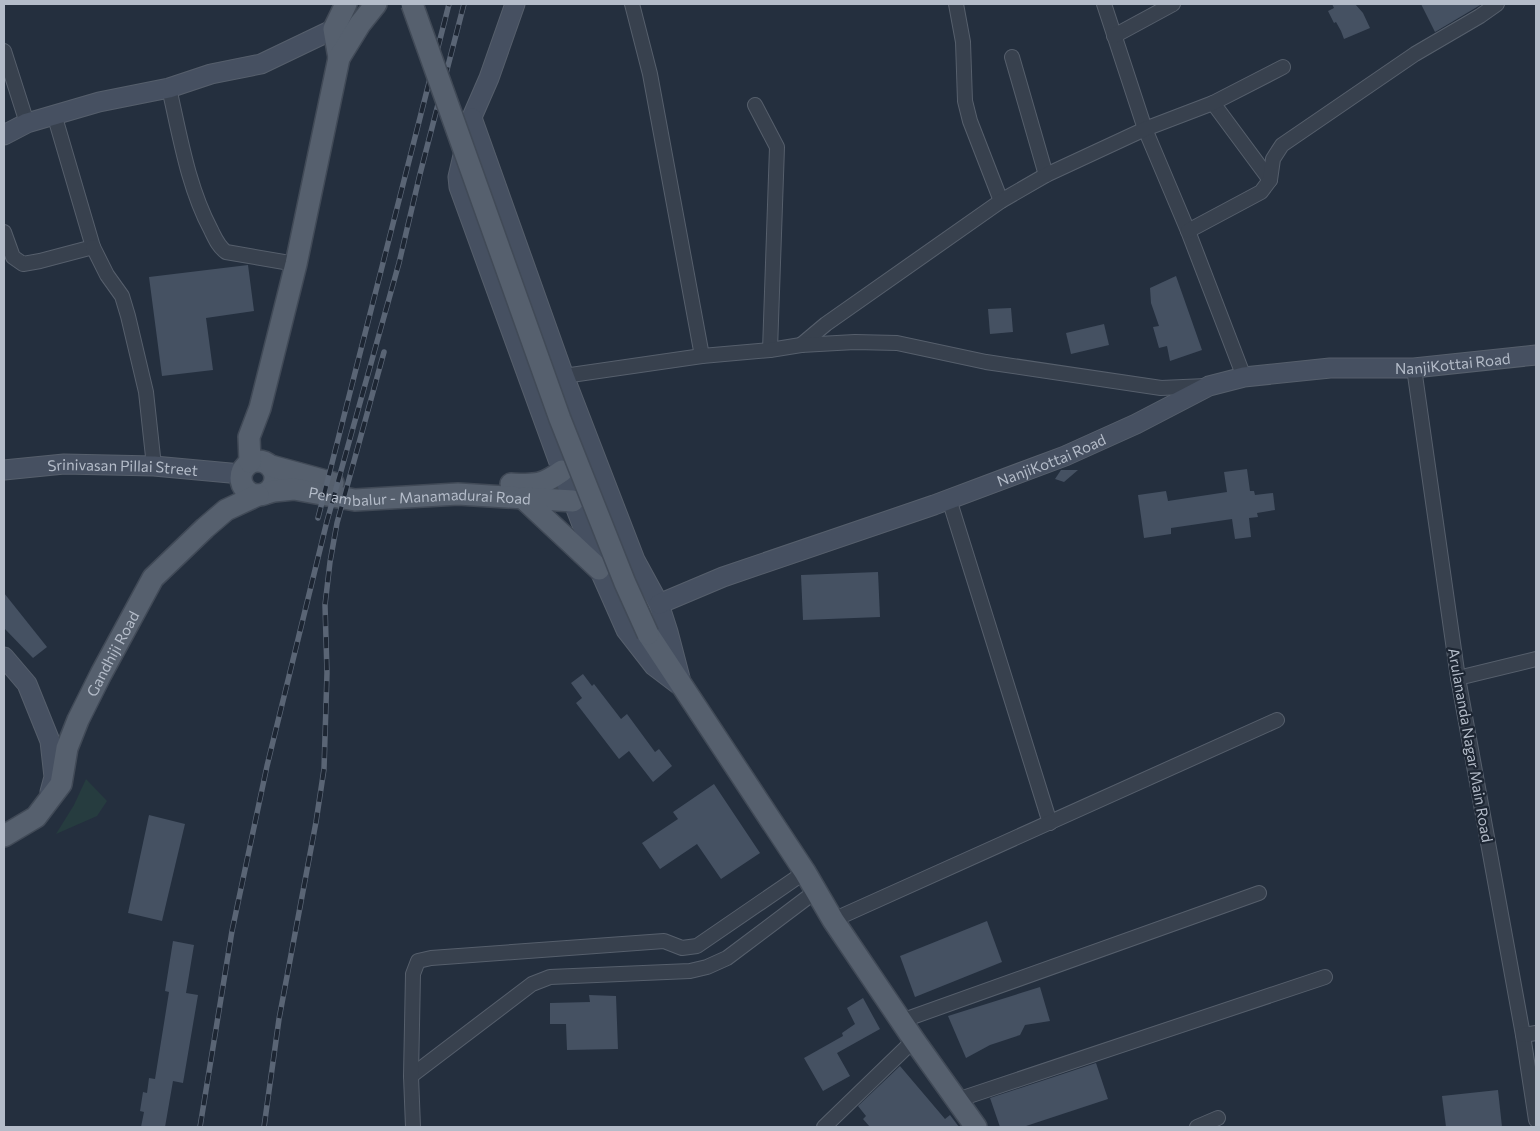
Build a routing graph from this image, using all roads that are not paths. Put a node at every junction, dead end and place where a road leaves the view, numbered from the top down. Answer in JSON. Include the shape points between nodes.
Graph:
{"nodes":[{"id":1,"x":346,"y":4,"type":"edge"},
{"id":2,"x":376,"y":4,"type":"edge"},
{"id":3,"x":412,"y":4,"type":"edge"},
{"id":4,"x":515,"y":4,"type":"edge"},
{"id":5,"x":632,"y":4,"type":"edge"},
{"id":6,"x":956,"y":4,"type":"edge"},
{"id":7,"x":1104,"y":4,"type":"edge"},
{"id":8,"x":1173,"y":4,"type":"edge"},
{"id":9,"x":1496,"y":4,"type":"edge"},
{"id":10,"x":334,"y":29,"type":"junction"},
{"id":11,"x":1114,"y":36,"type":"junction"},
{"id":12,"x":4,"y":50,"type":"edge"},
{"id":13,"x":1012,"y":57,"type":"dead end"},
{"id":14,"x":339,"y":58,"type":"junction"},
{"id":15,"x":1283,"y":67,"type":"dead end"},
{"id":16,"x":169,"y":88,"type":"junction"},
{"id":17,"x":1213,"y":103,"type":"junction"},
{"id":18,"x":755,"y":105,"type":"dead end"},
{"id":19,"x":54,"y":114,"type":"junction"},
{"id":20,"x":472,"y":117,"type":"junction"},
{"id":21,"x":27,"y":123,"type":"junction"},
{"id":22,"x":1145,"y":129,"type":"junction"},
{"id":23,"x":4,"y":135,"type":"edge"},
{"id":24,"x":1046,"y":175,"type":"junction"},
{"id":25,"x":1270,"y":180,"type":"junction"},
{"id":26,"x":1001,"y":201,"type":"junction"},
{"id":27,"x":1188,"y":231,"type":"junction"},
{"id":28,"x":4,"y":232,"type":"edge"},
{"id":29,"x":93,"y":247,"type":"junction"},
{"id":30,"x":296,"y":264,"type":"junction"},
{"id":31,"x":801,"y":345,"type":"junction"},
{"id":32,"x":770,"y":350,"type":"junction"},
{"id":33,"x":1536,"y":355,"type":"edge"},
{"id":34,"x":702,"y":356,"type":"junction"},
{"id":35,"x":1414,"y":368,"type":"junction"},
{"id":36,"x":564,"y":376,"type":"junction"},
{"id":37,"x":1244,"y":377,"type":"junction"},
{"id":38,"x":1209,"y":386,"type":"junction"},
{"id":39,"x":532,"y":388,"type":"junction"},
{"id":40,"x":154,"y":466,"type":"junction"},
{"id":41,"x":254,"y":469,"type":"junction"},
{"id":42,"x":4,"y":470,"type":"edge"},
{"id":43,"x":562,"y":471,"type":"junction"},
{"id":44,"x":263,"y":494,"type":"junction"},
{"id":45,"x":522,"y":498,"type":"junction"},
{"id":46,"x":948,"y":499,"type":"junction"},
{"id":47,"x":573,"y":501,"type":"junction"},
{"id":48,"x":205,"y":528,"type":"junction"},
{"id":49,"x":600,"y":570,"type":"junction"},
{"id":50,"x":659,"y":604,"type":"junction"},
{"id":51,"x":4,"y":657,"type":"edge"},
{"id":52,"x":1536,"y":659,"type":"edge"},
{"id":53,"x":1458,"y":678,"type":"junction"},
{"id":54,"x":682,"y":687,"type":"junction"},
{"id":55,"x":1277,"y":720,"type":"dead end"},
{"id":56,"x":58,"y":781,"type":"junction"},
{"id":57,"x":1050,"y":822,"type":"junction"},
{"id":58,"x":4,"y":836,"type":"edge"},
{"id":59,"x":804,"y":872,"type":"junction"},
{"id":60,"x":816,"y":891,"type":"junction"},
{"id":61,"x":1259,"y":893,"type":"dead end"},
{"id":62,"x":834,"y":920,"type":"junction"},
{"id":63,"x":1325,"y":977,"type":"dead end"},
{"id":64,"x":901,"y":1021,"type":"junction"},
{"id":65,"x":1529,"y":1034,"type":"edge"},
{"id":66,"x":914,"y":1040,"type":"junction"},
{"id":67,"x":411,"y":1076,"type":"junction"},
{"id":68,"x":957,"y":1100,"type":"junction"},
{"id":69,"x":1218,"y":1118,"type":"dead end"},
{"id":70,"x":1536,"y":1120,"type":"edge"},
{"id":71,"x":413,"y":1127,"type":"edge"},
{"id":72,"x":824,"y":1127,"type":"edge"},
{"id":73,"x":976,"y":1127,"type":"edge"},
{"id":74,"x":1197,"y":1127,"type":"edge"}],
"edges":[{"from":1,"to":10,"type":"main road"},
{"from":2,"to":14,"type":"main road"},
{"from":3,"to":54,"type":"main road","bridge":true,"via":[[560,419],[648,634]]},
{"from":4,"to":20,"type":"street"},
{"from":5,"to":34,"type":"street","via":[[650,74]]},
{"from":6,"to":26,"type":"street","via":[[970,121]]},
{"from":7,"to":11,"type":"street"},
{"from":8,"to":11,"type":"street"},
{"from":9,"to":25,"type":"street","via":[[1415,54],[1282,145],[1273,159]]},
{"from":10,"to":14,"type":"main road"},
{"from":10,"to":16,"type":"street","via":[[261,64],[211,74]]},
{"from":11,"to":22,"type":"street"},
{"from":12,"to":21,"type":"street"},
{"from":13,"to":24,"type":"street"},
{"from":14,"to":30,"type":"main road"},
{"from":15,"to":17,"type":"street"},
{"from":16,"to":19,"type":"street"},
{"from":16,"to":30,"type":"street","via":[[200,210],[220,247],[226,252]]},
{"from":17,"to":22,"type":"street"},
{"from":17,"to":25,"type":"street"},
{"from":18,"to":32,"type":"street","via":[[777,147]]},
{"from":19,"to":21,"type":"street"},
{"from":19,"to":29,"type":"street"},
{"from":20,"to":36,"type":"street"},
{"from":20,"to":39,"type":"street","via":[[458,177],[459,187]]},
{"from":21,"to":23,"type":"street"},
{"from":22,"to":24,"type":"street"},
{"from":22,"to":27,"type":"street"},
{"from":24,"to":26,"type":"street"},
{"from":25,"to":27,"type":"street","via":[[1261,192]]},
{"from":26,"to":31,"type":"street"},
{"from":27,"to":37,"type":"street"},
{"from":28,"to":29,"type":"street","via":[[13,257],[23,264]]},
{"from":29,"to":40,"type":"street","via":[[122,296],[128,316],[146,392]]},
{"from":30,"to":41,"type":"main road","via":[[260,408],[249,437]]},
{"from":31,"to":32,"type":"street"},
{"from":31,"to":38,"type":"street","via":[[897,343],[986,362],[1162,388]]},
{"from":32,"to":34,"type":"street"},
{"from":33,"to":35,"type":"street","name":"NanjiKottai Road"},
{"from":34,"to":36,"type":"street"},
{"from":35,"to":37,"type":"street","name":"NanjiKottai Road","via":[[1330,368]]},
{"from":35,"to":53,"type":"street","name":"Arulananda Nagar Main Road"},
{"from":36,"to":39,"type":"street"},
{"from":36,"to":50,"type":"street","via":[[635,560]]},
{"from":37,"to":38,"type":"street","name":"NanjiKottai Road"},
{"from":38,"to":46,"type":"street","name":"NanjiKottai Road","via":[[1065,456]]},
{"from":39,"to":43,"type":"street"},
{"from":40,"to":41,"type":"street","name":"Srinivasan Pillai Street","via":[[194,471]]},
{"from":40,"to":42,"type":"street","name":"Srinivasan Pillai Street","via":[[64,464]]},
{"from":41,"to":43,"type":"main road","name":"Perambalur - Manamadurai Road","via":[[342,486],[482,482],[535,485],[547,482]]},
{"from":41,"to":44,"type":"main road","via":[[245,489],[251,494]]},
{"from":41,"to":44,"type":"main road","via":[[275,473],[273,487]]},
{"from":41,"to":48,"type":"main road"},
{"from":43,"to":47,"type":"street"},
{"from":44,"to":45,"type":"main road","name":"Perambalur - Manamadurai Road","via":[[294,489],[355,500],[458,494]]},
{"from":44,"to":48,"type":"main road","name":"Gandhiji Road","via":[[226,510]]},
{"from":45,"to":47,"type":"main road","name":"Perambalur - Manamadurai Road"},
{"from":45,"to":49,"type":"main road"},
{"from":46,"to":50,"type":"street","name":"NanjiKottai Road","via":[[723,577]]},
{"from":46,"to":57,"type":"street"},
{"from":47,"to":49,"type":"street"},
{"from":48,"to":56,"type":"main road","name":"Gandhiji Road","via":[[153,578],[78,720]]},
{"from":49,"to":54,"type":"street","via":[[626,630],[654,666]]},
{"from":50,"to":54,"type":"street"},
{"from":51,"to":56,"type":"street","via":[[27,684],[50,742]]},
{"from":52,"to":53,"type":"street"},
{"from":53,"to":65,"type":"street","name":"Arulananda Nagar Main Road"},
{"from":54,"to":59,"type":"main road"},
{"from":55,"to":57,"type":"street"},
{"from":56,"to":58,"type":"main road","name":"Gandhiji Road","via":[[36,817]]},
{"from":57,"to":62,"type":"street"},
{"from":59,"to":60,"type":"main road"},
{"from":59,"to":67,"type":"street","via":[[697,946],[682,948],[664,941],[418,961],[413,974]]},
{"from":60,"to":62,"type":"main road"},
{"from":60,"to":67,"type":"street","via":[[727,958],[707,967],[550,977],[532,984]]},
{"from":61,"to":64,"type":"street"},
{"from":62,"to":64,"type":"main road"},
{"from":63,"to":68,"type":"street"},
{"from":64,"to":66,"type":"main road"},
{"from":65,"to":70,"type":"street","name":"Arulananda Nagar Main Road"},
{"from":66,"to":68,"type":"main road"},
{"from":66,"to":72,"type":"street"},
{"from":67,"to":71,"type":"street"},
{"from":68,"to":73,"type":"main road"},
{"from":69,"to":74,"type":"street"}]}
